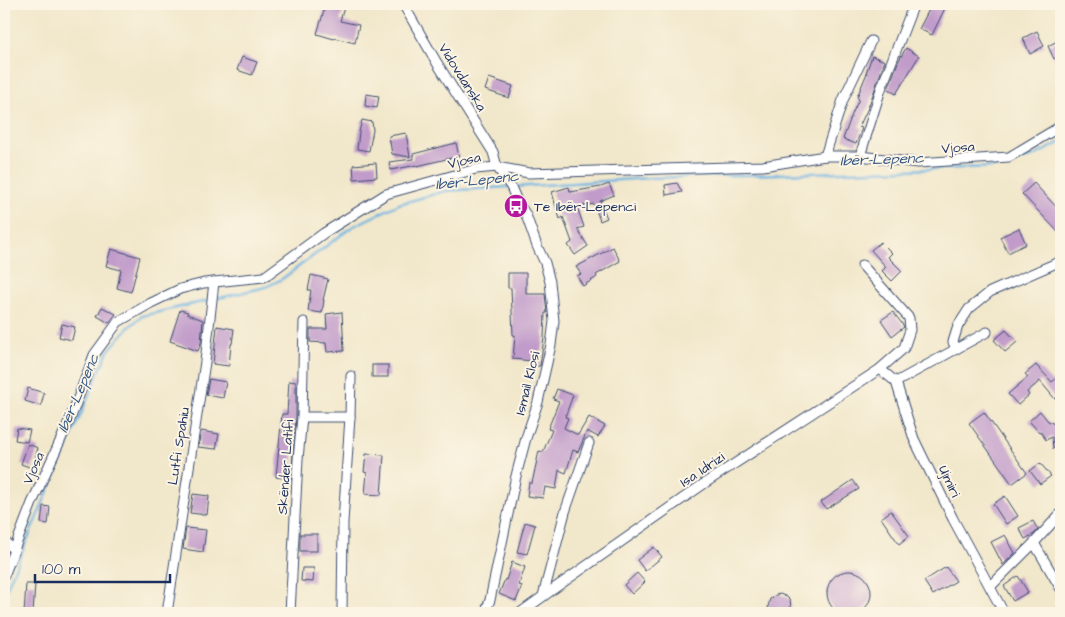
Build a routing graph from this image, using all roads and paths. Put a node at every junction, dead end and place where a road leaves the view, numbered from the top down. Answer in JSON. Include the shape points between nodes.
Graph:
{"nodes":[{"id":1,"x":403,"y":4,"type":"edge"},
{"id":2,"x":914,"y":4,"type":"edge"},
{"id":3,"x":871,"y":41,"type":"dead end"},
{"id":4,"x":1061,"y":126,"type":"edge"},
{"id":5,"x":825,"y":156,"type":"junction"},
{"id":6,"x":860,"y":156,"type":"junction"},
{"id":7,"x":498,"y":167,"type":"junction"},
{"id":8,"x":1061,"y":261,"type":"edge"},
{"id":9,"x":862,"y":265,"type":"dead end"},
{"id":10,"x":214,"y":282,"type":"junction"},
{"id":11,"x":304,"y":322,"type":"dead end"},
{"id":12,"x":986,"y":332,"type":"dead end"},
{"id":13,"x":956,"y":349,"type":"junction"},
{"id":14,"x":880,"y":369,"type":"junction"},
{"id":15,"x":351,"y":376,"type":"dead end"},
{"id":16,"x":896,"y":382,"type":"junction"},
{"id":17,"x":350,"y":416,"type":"junction"},
{"id":18,"x":302,"y":417,"type":"junction"},
{"id":19,"x":590,"y":443,"type":"dead end"},
{"id":20,"x":1061,"y":513,"type":"edge"},
{"id":21,"x":4,"y":541,"type":"edge"},
{"id":22,"x":1034,"y":543,"type":"junction"},
{"id":23,"x":14,"y":550,"type":"junction"},
{"id":24,"x":4,"y":576,"type":"edge"},
{"id":25,"x":990,"y":587,"type":"junction"},
{"id":26,"x":1061,"y":589,"type":"edge"},
{"id":27,"x":542,"y":596,"type":"junction"},
{"id":28,"x":167,"y":613,"type":"edge"},
{"id":29,"x":290,"y":613,"type":"edge"},
{"id":30,"x":342,"y":613,"type":"edge"},
{"id":31,"x":486,"y":613,"type":"edge"},
{"id":32,"x":520,"y":613,"type":"edge"},
{"id":33,"x":1004,"y":613,"type":"edge"}],
"edges":[{"from":1,"to":7,"type":"street","name":"Vidovdanska","via":[[493,152]]},
{"from":2,"to":6,"type":"street","via":[[881,89]]},
{"from":3,"to":5,"type":"street","via":[[843,100]]},
{"from":4,"to":6,"type":"street","name":"Vjosa","via":[[1009,157],[918,163]]},
{"from":5,"to":6,"type":"street","name":"Vjosa"},
{"from":5,"to":7,"type":"street","name":"Vjosa","via":[[762,166],[529,174]]},
{"from":7,"to":10,"type":"street","name":"Vjosa","via":[[476,169],[386,194],[324,233],[264,277]]},
{"from":7,"to":31,"type":"street","name":"Ismail Klosi","via":[[526,216],[545,263],[554,321],[538,402],[516,476]]},
{"from":8,"to":13,"type":"street","via":[[990,292],[968,310],[953,342]]},
{"from":9,"to":14,"type":"street","via":[[909,318],[910,330],[904,348]]},
{"from":10,"to":23,"type":"street","name":"Vjosa","via":[[180,289],[118,322],[94,355]]},
{"from":10,"to":28,"type":"street","name":"Lutfi Spahiu"},
{"from":11,"to":18,"type":"street","name":"Skënder Latifi"},
{"from":12,"to":13,"type":"street"},
{"from":13,"to":16,"type":"street"},
{"from":14,"to":16,"type":"street"},
{"from":14,"to":27,"type":"street","name":"Isa Idrizi","via":[[705,483]]},
{"from":15,"to":17,"type":"street"},
{"from":16,"to":25,"type":"street","name":"Ujmiri","via":[[914,439]]},
{"from":17,"to":18,"type":"street"},
{"from":17,"to":30,"type":"street","via":[[343,522]]},
{"from":18,"to":29,"type":"street","name":"Skënder Latifi"},
{"from":19,"to":27,"type":"street","via":[[565,512]]},
{"from":20,"to":22,"type":"street"},
{"from":21,"to":23,"type":"street"},
{"from":22,"to":25,"type":"street"},
{"from":22,"to":26,"type":"street"},
{"from":23,"to":24,"type":"street","name":"Vjosa"},
{"from":25,"to":33,"type":"street","name":"Ujmiri"},
{"from":27,"to":32,"type":"street","name":"Isa Idrizi"}]}
